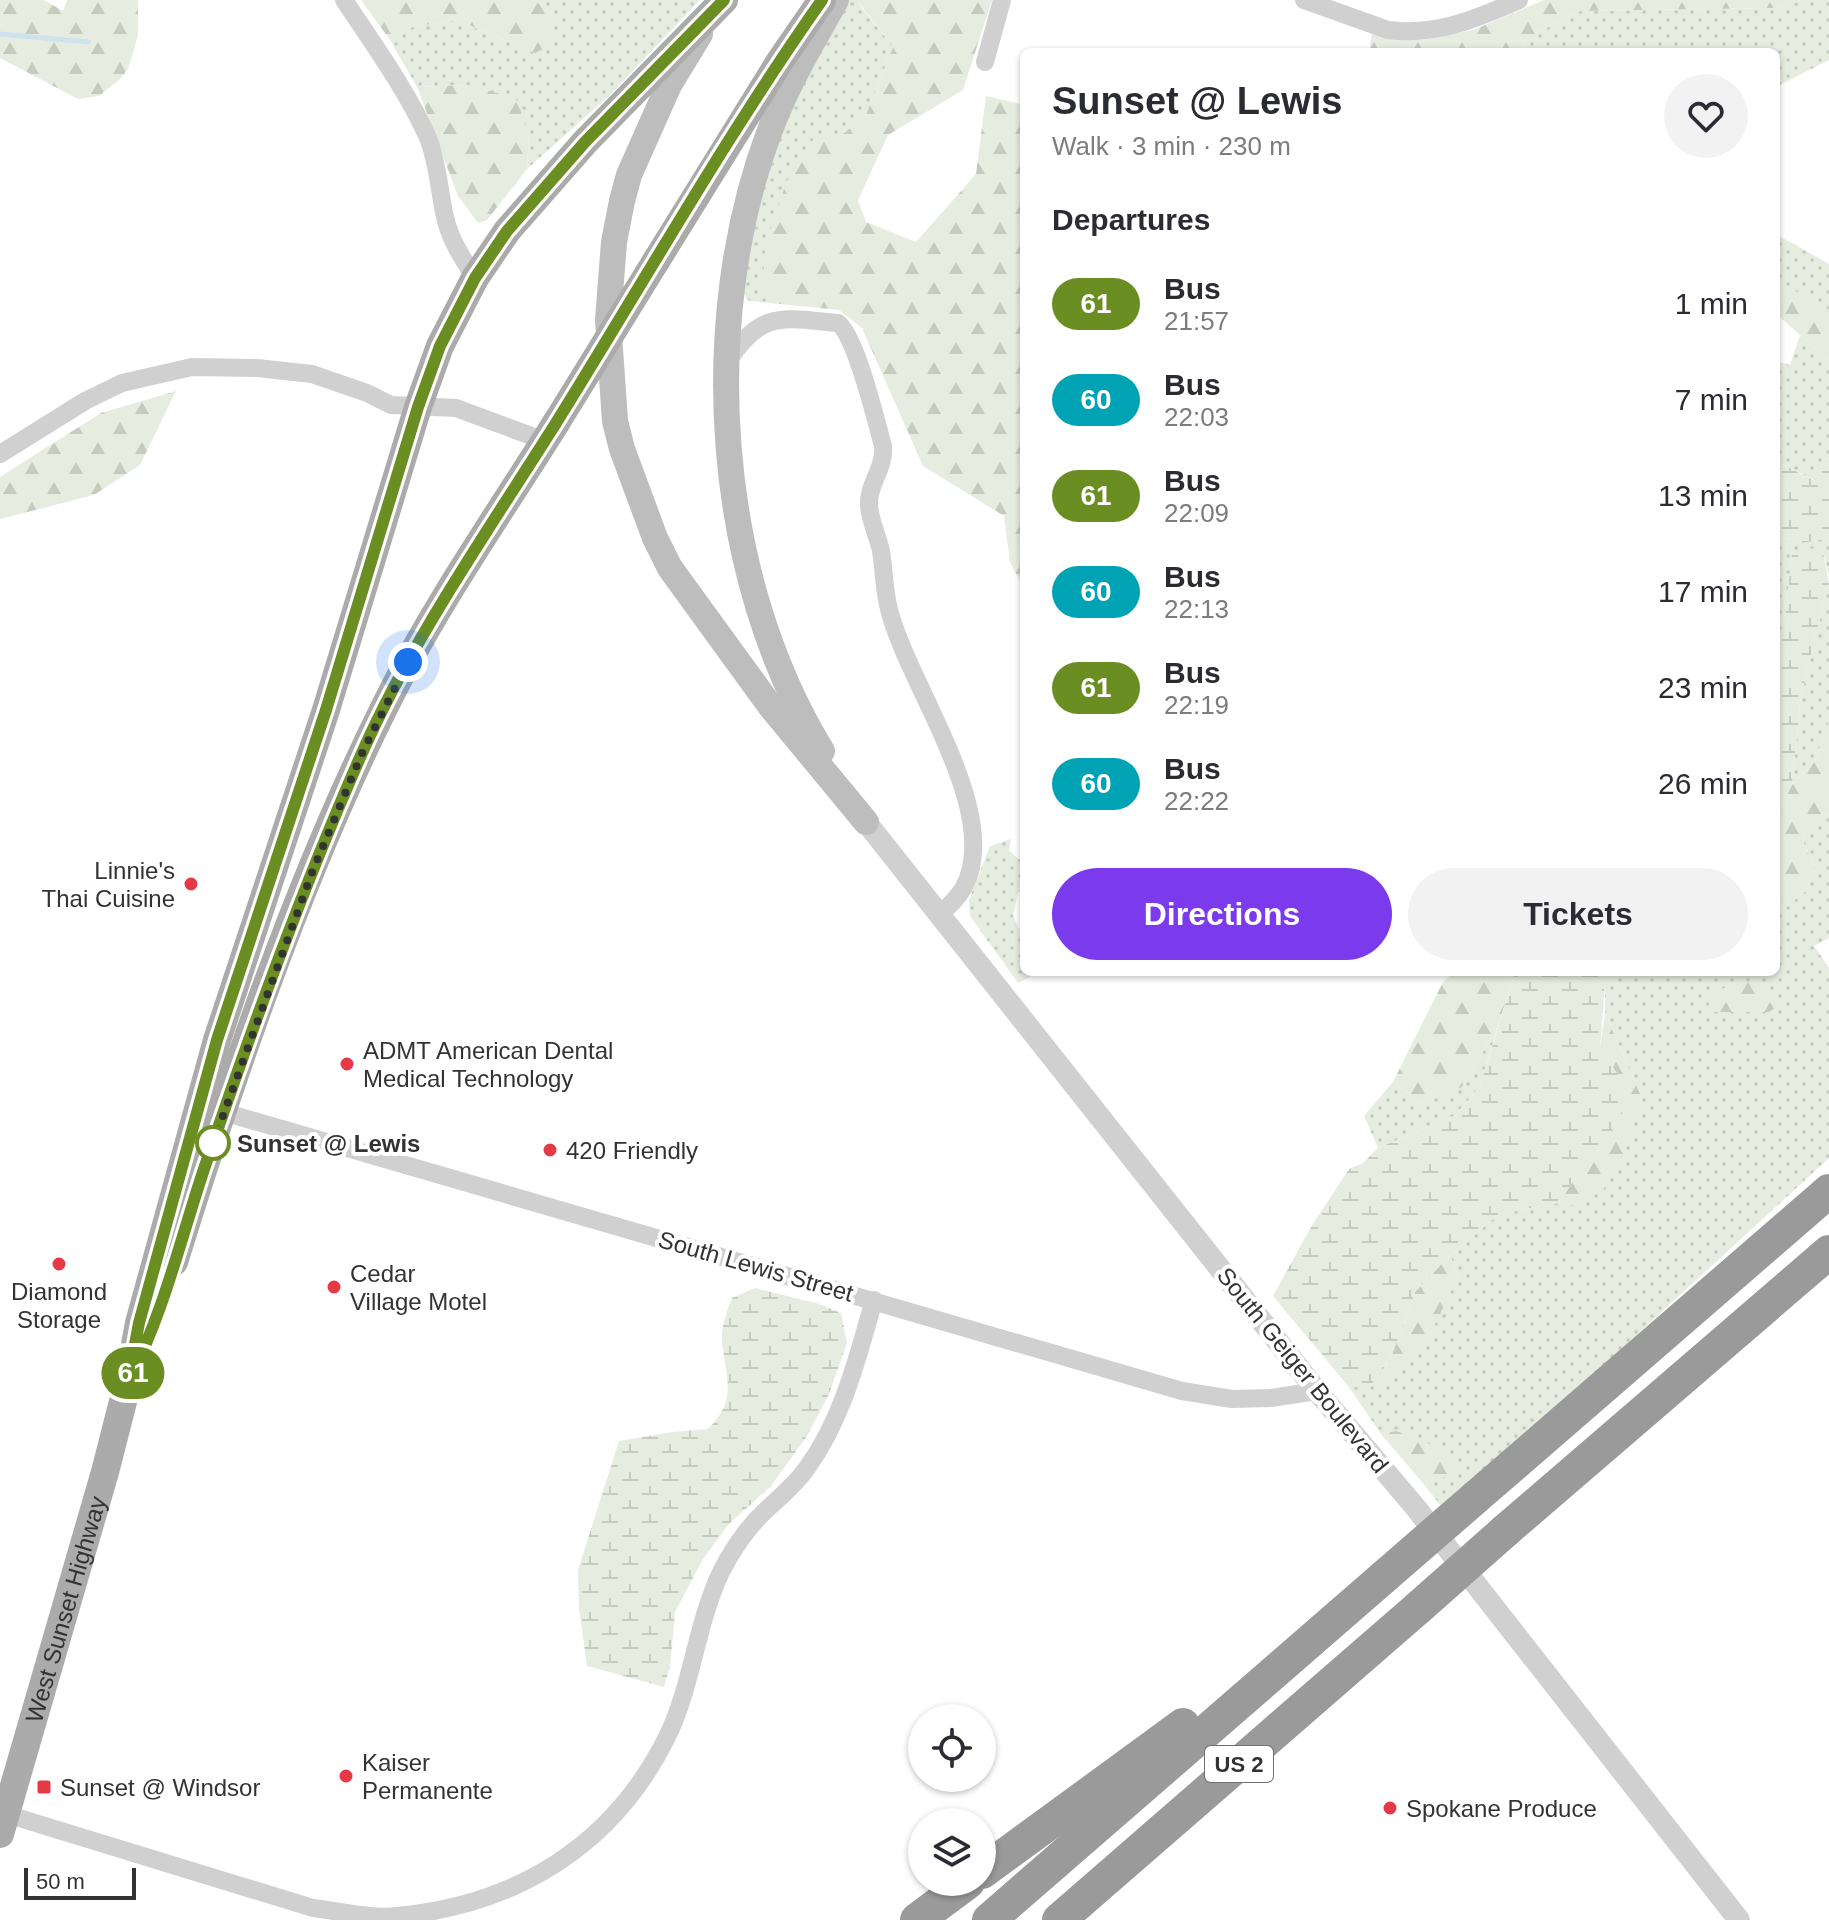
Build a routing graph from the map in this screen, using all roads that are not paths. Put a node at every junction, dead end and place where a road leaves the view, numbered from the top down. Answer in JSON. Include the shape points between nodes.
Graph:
{"nodes":[{"id":1,"x":344,"y":0,"type":"edge"},
{"id":2,"x":822,"y":0,"type":"edge"},
{"id":3,"x":836,"y":0,"type":"edge"},
{"id":4,"x":1002,"y":0,"type":"edge"},
{"id":5,"x":1304,"y":0,"type":"edge"},
{"id":6,"x":1519,"y":0,"type":"edge"},
{"id":7,"x":720,"y":5,"type":"edge"},
{"id":8,"x":985,"y":62,"type":"dead end"},
{"id":9,"x":475,"y":278,"type":"junction"},
{"id":10,"x":732,"y":285,"type":"junction"},
{"id":11,"x":763,"y":323,"type":"junction"},
{"id":12,"x":728,"y":361,"type":"junction"},
{"id":13,"x":418,"y":407,"type":"junction"},
{"id":14,"x":550,"y":432,"type":"junction"},
{"id":15,"x":0,"y":454,"type":"edge"},
{"id":16,"x":866,"y":822,"type":"junction"},
{"id":17,"x":940,"y":914,"type":"junction"},
{"id":18,"x":211,"y":1109,"type":"junction"},
{"id":19,"x":1829,"y":1191,"type":"edge"},
{"id":20,"x":1829,"y":1252,"type":"edge"},
{"id":21,"x":874,"y":1300,"type":"junction"},
{"id":22,"x":1317,"y":1391,"type":"junction"},
{"id":23,"x":1316,"y":1636,"type":"junction"},
{"id":24,"x":3,"y":1824,"type":"edge"},
{"id":25,"x":996,"y":1862,"type":"edge"},
{"id":26,"x":949,"y":1896,"type":"edge"},
{"id":27,"x":917,"y":1920,"type":"edge"},
{"id":28,"x":989,"y":1920,"type":"edge"},
{"id":29,"x":1059,"y":1920,"type":"edge"},
{"id":30,"x":1739,"y":1920,"type":"edge"}],
"edges":[{"from":1,"to":9,"type":"street","via":[[428,139],[445,220]]},
{"from":2,"to":14,"type":"main road","name":"West Sunset Highway","bridge":true},
{"from":3,"to":10,"type":"main road","via":[[788,85],[769,132],[738,243]]},
{"from":4,"to":8,"type":"street"},
{"from":5,"to":6,"type":"street","via":[[1403,31],[1453,27]]},
{"from":7,"to":9,"type":"main road","name":"West Sunset Highway","via":[[585,142],[507,231]]},
{"from":7,"to":16,"type":"main road","via":[[669,85],[622,201],[608,308],[615,421],[670,568],[771,707]]},
{"from":9,"to":13,"type":"main road","name":"West Sunset Highway","via":[[440,346]]},
{"from":10,"to":11,"type":"street","via":[[743,309]]},
{"from":10,"to":12,"type":"main road"},
{"from":11,"to":12,"type":"street"},
{"from":11,"to":17,"type":"street","via":[[841,324],[865,384],[883,446],[869,504],[890,612],[947,743],[969,823],[967,881]]},
{"from":12,"to":16,"type":"main road","via":[[731,486],[758,606],[807,725]]},
{"from":13,"to":14,"type":"street","via":[[456,408]]},
{"from":13,"to":15,"type":"street","via":[[391,405],[312,374],[192,367],[122,383]]},
{"from":13,"to":18,"type":"main road","name":"West Sunset Highway","via":[[326,710],[228,1002]]},
{"from":14,"to":18,"type":"main road","name":"West Sunset Highway","via":[[440,605],[374,729]]},
{"from":16,"to":17,"type":"street","name":"South Geiger Boulevard"},
{"from":17,"to":22,"type":"street","name":"South Geiger Boulevard"},
{"from":18,"to":21,"type":"street","name":"South Lewis Street"},
{"from":18,"to":24,"type":"main road","name":"West Sunset Highway","via":[[139,1323],[128,1382]]},
{"from":19,"to":23,"type":"highway","number":"US 2","bridge":true},
{"from":20,"to":29,"type":"highway","number":"US 2","bridge":true},
{"from":21,"to":22,"type":"street","name":"South Lewis Street","via":[[1182,1391],[1232,1399]]},
{"from":21,"to":24,"type":"street","via":[[833,1425],[806,1469],[740,1540],[722,1571],[667,1736],[618,1813],[547,1871],[520,1886],[447,1909],[394,1917],[367,1915],[313,1908]]},
{"from":22,"to":30,"type":"street","name":"South Geiger Boulevard","via":[[1416,1508]]},
{"from":23,"to":25,"type":"highway","via":[[1255,1673]]},
{"from":23,"to":28,"type":"highway","number":"US 2"},
{"from":26,"to":27,"type":"highway"}]}
